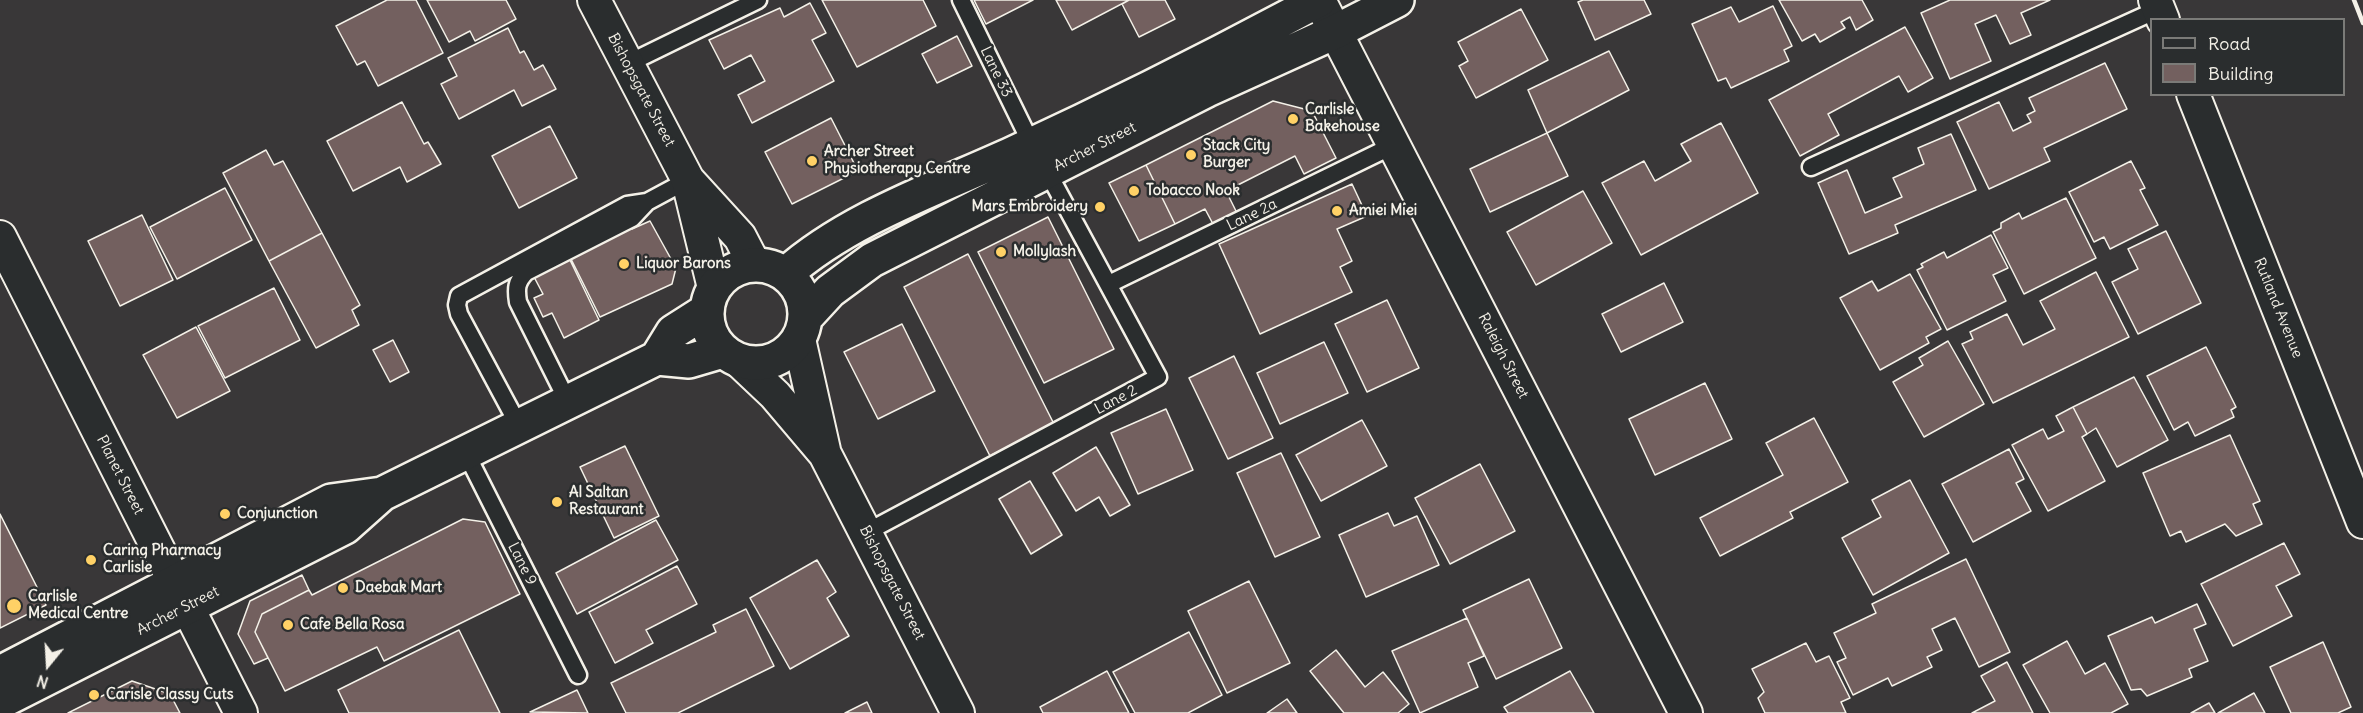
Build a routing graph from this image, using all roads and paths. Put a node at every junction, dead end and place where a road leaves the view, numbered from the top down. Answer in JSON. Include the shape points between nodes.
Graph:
{"nodes":[{"id":1,"x":594,"y":0,"type":"edge"},
{"id":2,"x":758,"y":0,"type":"edge"},
{"id":3,"x":961,"y":0,"type":"edge"},
{"id":4,"x":1319,"y":0,"type":"edge"},
{"id":5,"x":1397,"y":0,"type":"edge"},
{"id":6,"x":2159,"y":10,"type":"edge"},
{"id":7,"x":1335,"y":32,"type":"junction"},
{"id":8,"x":627,"y":64,"type":"junction"},
{"id":9,"x":2194,"y":96,"type":"edge"},
{"id":10,"x":1394,"y":145,"type":"junction"},
{"id":11,"x":1039,"y":158,"type":"junction"},
{"id":12,"x":1811,"y":167,"type":"dead end"},
{"id":13,"x":688,"y":180,"type":"junction"},
{"id":14,"x":647,"y":202,"type":"junction"},
{"id":15,"x":0,"y":237,"type":"edge"},
{"id":16,"x":754,"y":264,"type":"junction"},
{"id":17,"x":786,"y":274,"type":"junction"},
{"id":18,"x":1109,"y":284,"type":"junction"},
{"id":19,"x":710,"y":299,"type":"junction"},
{"id":20,"x":803,"y":328,"type":"junction"},
{"id":21,"x":731,"y":355,"type":"junction"},
{"id":22,"x":657,"y":358,"type":"junction"},
{"id":23,"x":568,"y":402,"type":"junction"},
{"id":24,"x":519,"y":426,"type":"junction"},
{"id":25,"x":466,"y":453,"type":"junction"},
{"id":26,"x":825,"y":454,"type":"junction"},
{"id":27,"x":2363,"y":522,"type":"edge"},
{"id":28,"x":867,"y":532,"type":"junction"},
{"id":29,"x":181,"y":595,"type":"junction"},
{"id":30,"x":0,"y":673,"type":"edge"},
{"id":31,"x":578,"y":675,"type":"dead end"},
{"id":32,"x":0,"y":702,"type":"edge"},
{"id":33,"x":241,"y":713,"type":"edge"},
{"id":34,"x":958,"y":713,"type":"edge"},
{"id":35,"x":1686,"y":713,"type":"edge"}],
"edges":[{"from":1,"to":8,"type":"street","name":"Bishopsgate Street"},
{"from":2,"to":8,"type":"lane"},
{"from":3,"to":11,"type":"lane","name":"Lane 33"},
{"from":4,"to":7,"type":"street","name":"Raleigh Street"},
{"from":4,"to":11,"type":"main road","name":"Archer Street"},
{"from":5,"to":7,"type":"main road","name":"Archer Street"},
{"from":6,"to":12,"type":"lane"},
{"from":7,"to":10,"type":"street","name":"Raleigh Street"},
{"from":7,"to":11,"type":"main road","name":"Archer Street","via":[[1207,90]]},
{"from":8,"to":13,"type":"street","name":"Bishopsgate Street"},
{"from":9,"to":27,"type":"street","name":"Rutland Avenue"},
{"from":10,"to":18,"type":"lane","name":"Lane 2a"},
{"from":10,"to":35,"type":"street","name":"Raleigh Street"},
{"from":11,"to":17,"type":"main road","name":"Archer Street","via":[[873,218],[810,252]]},
{"from":11,"to":18,"type":"lane","name":"Lane 2"},
{"from":11,"to":20,"type":"main road","name":"Archer Street","via":[[872,260],[830,291]]},
{"from":13,"to":14,"type":"lane"},
{"from":13,"to":16,"type":"street","name":"Bishopsgate Street","via":[[740,237]]},
{"from":13,"to":19,"type":"street","name":"Bishopsgate Street"},
{"from":14,"to":23,"type":"lane","via":[[632,218],[518,279],[518,302]]},
{"from":14,"to":24,"type":"lane","via":[[627,205],[459,296],[459,314]]},
{"from":15,"to":29,"type":"street","name":"Planet Street"},
{"from":16,"to":17,"type":"main road","via":[[771,266]]},
{"from":16,"to":19,"type":"main road","via":[[731,271]]},
{"from":17,"to":20,"type":"main road","via":[[802,295]]},
{"from":18,"to":28,"type":"lane","name":"Lane 2","via":[[1158,377]]},
{"from":19,"to":21,"type":"main road","via":[[709,327],[714,340]]},
{"from":19,"to":22,"type":"main road","via":[[673,332]]},
{"from":20,"to":21,"type":"main road","via":[[783,356],[761,363]]},
{"from":20,"to":26,"type":"street","name":"Bishopsgate Street"},
{"from":21,"to":22,"type":"main road","via":[[689,361]]},
{"from":21,"to":26,"type":"street","name":"Bishopsgate Street","via":[[775,395]]},
{"from":22,"to":23,"type":"main road","name":"Archer Street"},
{"from":23,"to":24,"type":"main road","name":"Archer Street"},
{"from":24,"to":25,"type":"main road","name":"Archer Street"},
{"from":25,"to":29,"type":"main road","name":"Archer Street","via":[[382,494],[332,501]]},
{"from":25,"to":31,"type":"lane","name":"Lane 9"},
{"from":26,"to":28,"type":"street","name":"Bishopsgate Street"},
{"from":28,"to":34,"type":"street","name":"Bishopsgate Street"},
{"from":29,"to":30,"type":"main road","name":"Archer Street"},
{"from":29,"to":32,"type":"main road","name":"Archer Street"},
{"from":29,"to":33,"type":"street","name":"Planet Street"}]}
